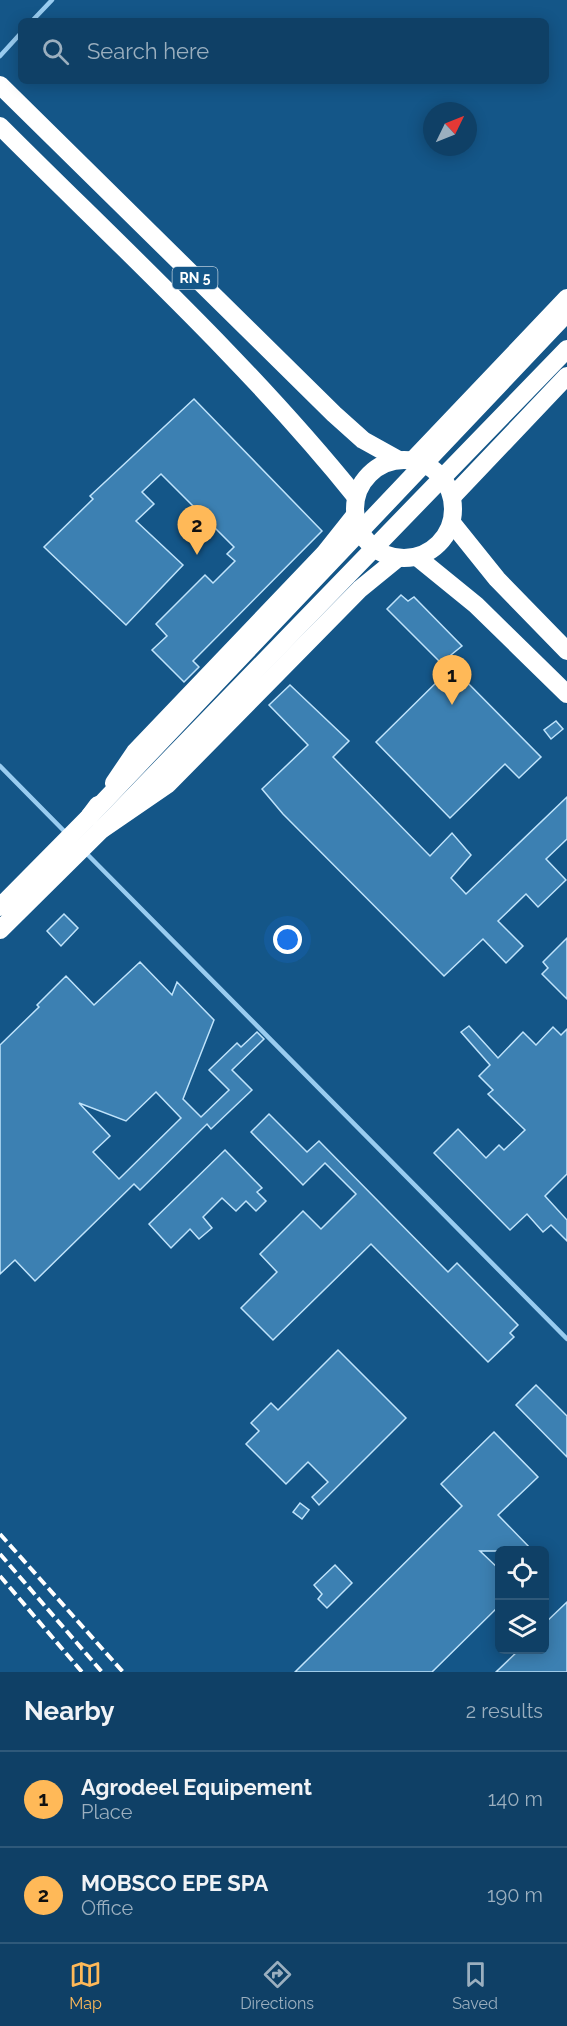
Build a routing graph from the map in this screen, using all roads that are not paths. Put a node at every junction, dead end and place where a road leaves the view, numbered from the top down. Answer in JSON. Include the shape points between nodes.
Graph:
{"nodes":[{"id":1,"x":52,"y":0,"type":"edge"},
{"id":2,"x":35,"y":18,"type":"edge"},
{"id":3,"x":18,"y":36,"type":"edge"},
{"id":4,"x":0,"y":56,"type":"edge"},
{"id":5,"x":0,"y":85,"type":"edge"},
{"id":6,"x":0,"y":126,"type":"edge"},
{"id":7,"x":567,"y":298,"type":"edge"},
{"id":8,"x":567,"y":313,"type":"edge"},
{"id":9,"x":567,"y":349,"type":"edge"},
{"id":10,"x":567,"y":376,"type":"edge"},
{"id":11,"x":406,"y":460,"type":"junction"},
{"id":12,"x":452,"y":497,"type":"junction"},
{"id":13,"x":356,"y":506,"type":"junction"},
{"id":14,"x":452,"y":523,"type":"junction"},
{"id":15,"x":417,"y":557,"type":"junction"},
{"id":16,"x":398,"y":558,"type":"junction"},
{"id":17,"x":567,"y":651,"type":"edge"},
{"id":18,"x":567,"y":694,"type":"edge"},
{"id":19,"x":0,"y":766,"type":"edge"},
{"id":20,"x":95,"y":824,"type":"junction"},
{"id":21,"x":76,"y":843,"type":"junction"},
{"id":22,"x":0,"y":907,"type":"edge"},
{"id":23,"x":0,"y":930,"type":"edge"},
{"id":24,"x":567,"y":1339,"type":"edge"}],
"edges":[{"from":1,"to":2,"type":"lane"},
{"from":3,"to":4,"type":"lane"},
{"from":5,"to":11,"type":"highway","number":"RN 5","via":[[334,414],[363,440]]},
{"from":6,"to":13,"type":"highway","number":"RN 5","via":[[306,436]]},
{"from":7,"to":11,"type":"highway"},
{"from":8,"to":20,"type":"highway","bridge":true},
{"from":9,"to":20,"type":"highway","bridge":true},
{"from":10,"to":12,"type":"highway"},
{"from":11,"to":12,"type":"highway","via":[[438,473]]},
{"from":11,"to":13,"type":"highway","via":[[372,472],[365,479]]},
{"from":12,"to":14,"type":"highway"},
{"from":13,"to":16,"type":"highway","via":[[365,539]]},
{"from":13,"to":20,"type":"highway","via":[[330,548],[135,752]]},
{"from":14,"to":15,"type":"highway","via":[[439,545]]},
{"from":14,"to":17,"type":"highway","via":[[497,579]]},
{"from":15,"to":16,"type":"highway"},
{"from":15,"to":18,"type":"highway","via":[[476,605]]},
{"from":16,"to":20,"type":"highway","via":[[360,589],[168,784]]},
{"from":19,"to":21,"type":"lane"},
{"from":20,"to":21,"type":"highway"},
{"from":21,"to":22,"type":"highway"},
{"from":21,"to":23,"type":"highway"},
{"from":21,"to":24,"type":"lane"}]}
